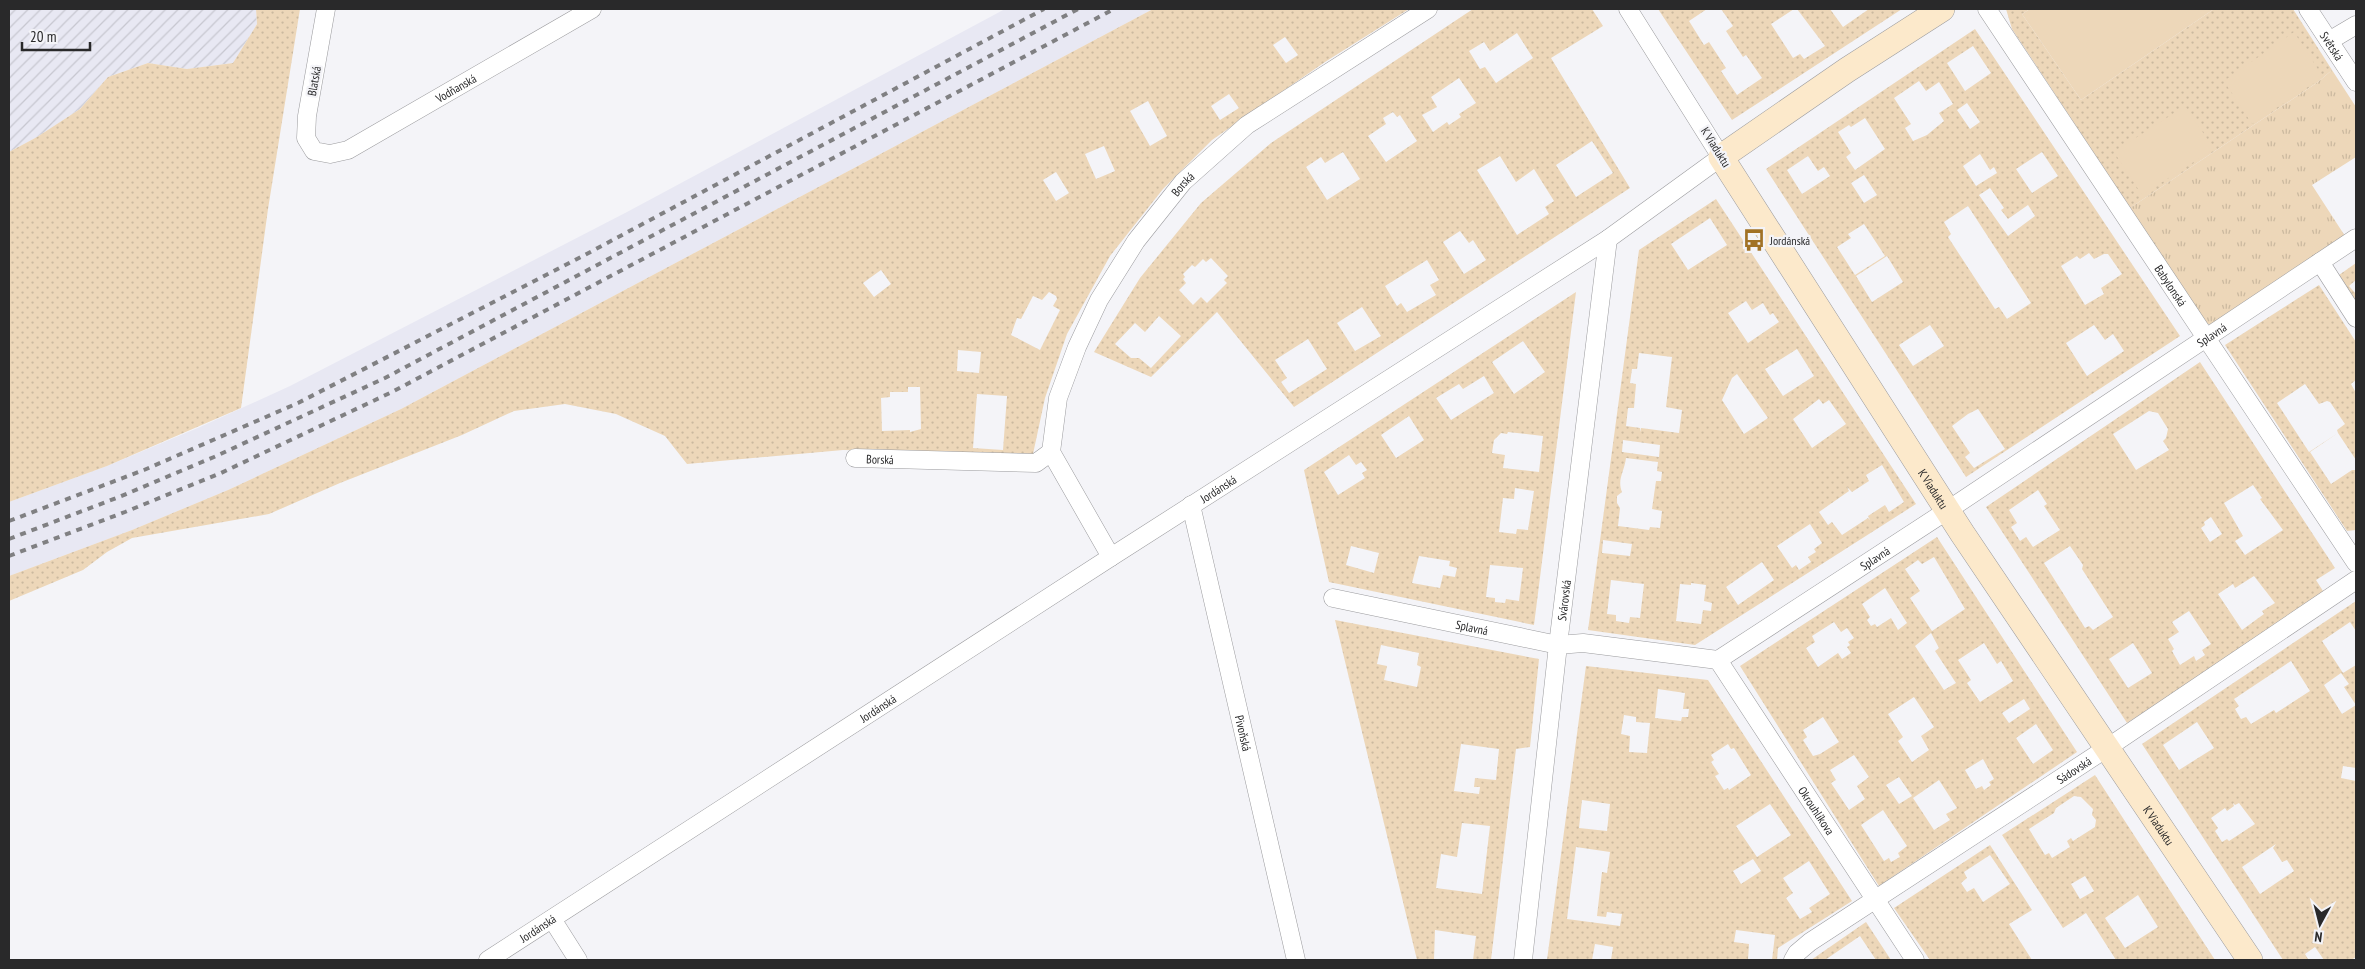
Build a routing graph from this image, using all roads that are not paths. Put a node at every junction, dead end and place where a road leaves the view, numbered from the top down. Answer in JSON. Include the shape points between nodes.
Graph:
{"nodes":[{"id":1,"x":326,"y":9,"type":"edge"},
{"id":2,"x":592,"y":9,"type":"edge"},
{"id":3,"x":1428,"y":9,"type":"edge"},
{"id":4,"x":1628,"y":9,"type":"edge"},
{"id":5,"x":1942,"y":9,"type":"edge"},
{"id":6,"x":1987,"y":9,"type":"edge"},
{"id":7,"x":2308,"y":9,"type":"edge"},
{"id":8,"x":2356,"y":24,"type":"edge"},
{"id":9,"x":2329,"y":41,"type":"junction"},
{"id":10,"x":2356,"y":82,"type":"edge"},
{"id":11,"x":314,"y":151,"type":"joint"},
{"id":12,"x":1721,"y":157,"type":"junction"},
{"id":13,"x":2356,"y":238,"type":"edge"},
{"id":14,"x":1608,"y":239,"type":"junction"},
{"id":15,"x":2320,"y":262,"type":"junction"},
{"id":16,"x":2356,"y":318,"type":"edge"},
{"id":17,"x":2205,"y":339,"type":"junction"},
{"id":18,"x":1051,"y":452,"type":"junction"},
{"id":19,"x":855,"y":458,"type":"dead end"},
{"id":20,"x":1191,"y":505,"type":"junction"},
{"id":21,"x":1948,"y":510,"type":"junction"},
{"id":22,"x":1110,"y":557,"type":"junction"},
{"id":23,"x":2356,"y":563,"type":"edge"},
{"id":24,"x":2356,"y":580,"type":"edge"},
{"id":25,"x":1333,"y":598,"type":"dead end"},
{"id":26,"x":1558,"y":645,"type":"junction"},
{"id":27,"x":1718,"y":660,"type":"junction"},
{"id":28,"x":2107,"y":748,"type":"junction"},
{"id":29,"x":1875,"y":899,"type":"junction"},
{"id":30,"x":552,"y":919,"type":"junction"},
{"id":31,"x":488,"y":960,"type":"edge"},
{"id":32,"x":578,"y":960,"type":"edge"},
{"id":33,"x":1296,"y":960,"type":"edge"},
{"id":34,"x":1523,"y":960,"type":"edge"},
{"id":35,"x":1793,"y":960,"type":"edge"},
{"id":36,"x":1915,"y":960,"type":"edge"},
{"id":37,"x":2250,"y":960,"type":"edge"}],
"edges":[{"from":1,"to":11,"type":"street","name":"Blatská","via":[[306,138]]},
{"from":2,"to":11,"type":"street","name":"Vodňanská","via":[[348,150],[330,154]]},
{"from":3,"to":18,"type":"street","name":"Borská","via":[[1247,125],[1183,182],[1136,241],[1092,314],[1058,398]]},
{"from":4,"to":12,"type":"street","name":"K Viaduktu"},
{"from":5,"to":12,"type":"street","name":"Jordánská"},
{"from":6,"to":17,"type":"street","name":"Babylonská"},
{"from":7,"to":9,"type":"street","name":"Světská"},
{"from":8,"to":9,"type":"street"},
{"from":9,"to":10,"type":"street","name":"Světská"},
{"from":12,"to":14,"type":"street","name":"Jordánská"},
{"from":12,"to":21,"type":"street","name":"K Viaduktu"},
{"from":13,"to":15,"type":"street","name":"Splavná"},
{"from":14,"to":20,"type":"street","name":"Jordánská"},
{"from":14,"to":26,"type":"street","name":"Svárovská"},
{"from":15,"to":16,"type":"street"},
{"from":15,"to":17,"type":"street","name":"Splavná"},
{"from":17,"to":21,"type":"street","name":"Splavná"},
{"from":17,"to":23,"type":"street","name":"Babylonská"},
{"from":18,"to":19,"type":"street","name":"Borská","via":[[1036,463]]},
{"from":18,"to":22,"type":"street"},
{"from":20,"to":22,"type":"street","name":"Jordánská"},
{"from":20,"to":33,"type":"street","name":"Pivoňská"},
{"from":21,"to":27,"type":"street","name":"Splavná"},
{"from":21,"to":28,"type":"street","name":"K Viaduktu"},
{"from":22,"to":30,"type":"street","name":"Jordánská"},
{"from":24,"to":28,"type":"street","name":"Sádovská"},
{"from":25,"to":26,"type":"street","name":"Splavná"},
{"from":26,"to":27,"type":"street","name":"Splavná","via":[[1583,643]]},
{"from":26,"to":34,"type":"street","name":"Svárovská"},
{"from":27,"to":29,"type":"street","name":"Okrouhlíkova"},
{"from":28,"to":29,"type":"street","name":"Sádovská"},
{"from":28,"to":37,"type":"street","name":"K Viaduktu"},
{"from":29,"to":35,"type":"street","name":"Sádovská","via":[[1810,942]]},
{"from":29,"to":36,"type":"street","name":"Okrouhlíkova"},
{"from":30,"to":31,"type":"street","name":"Jordánská"},
{"from":30,"to":32,"type":"street"}]}
